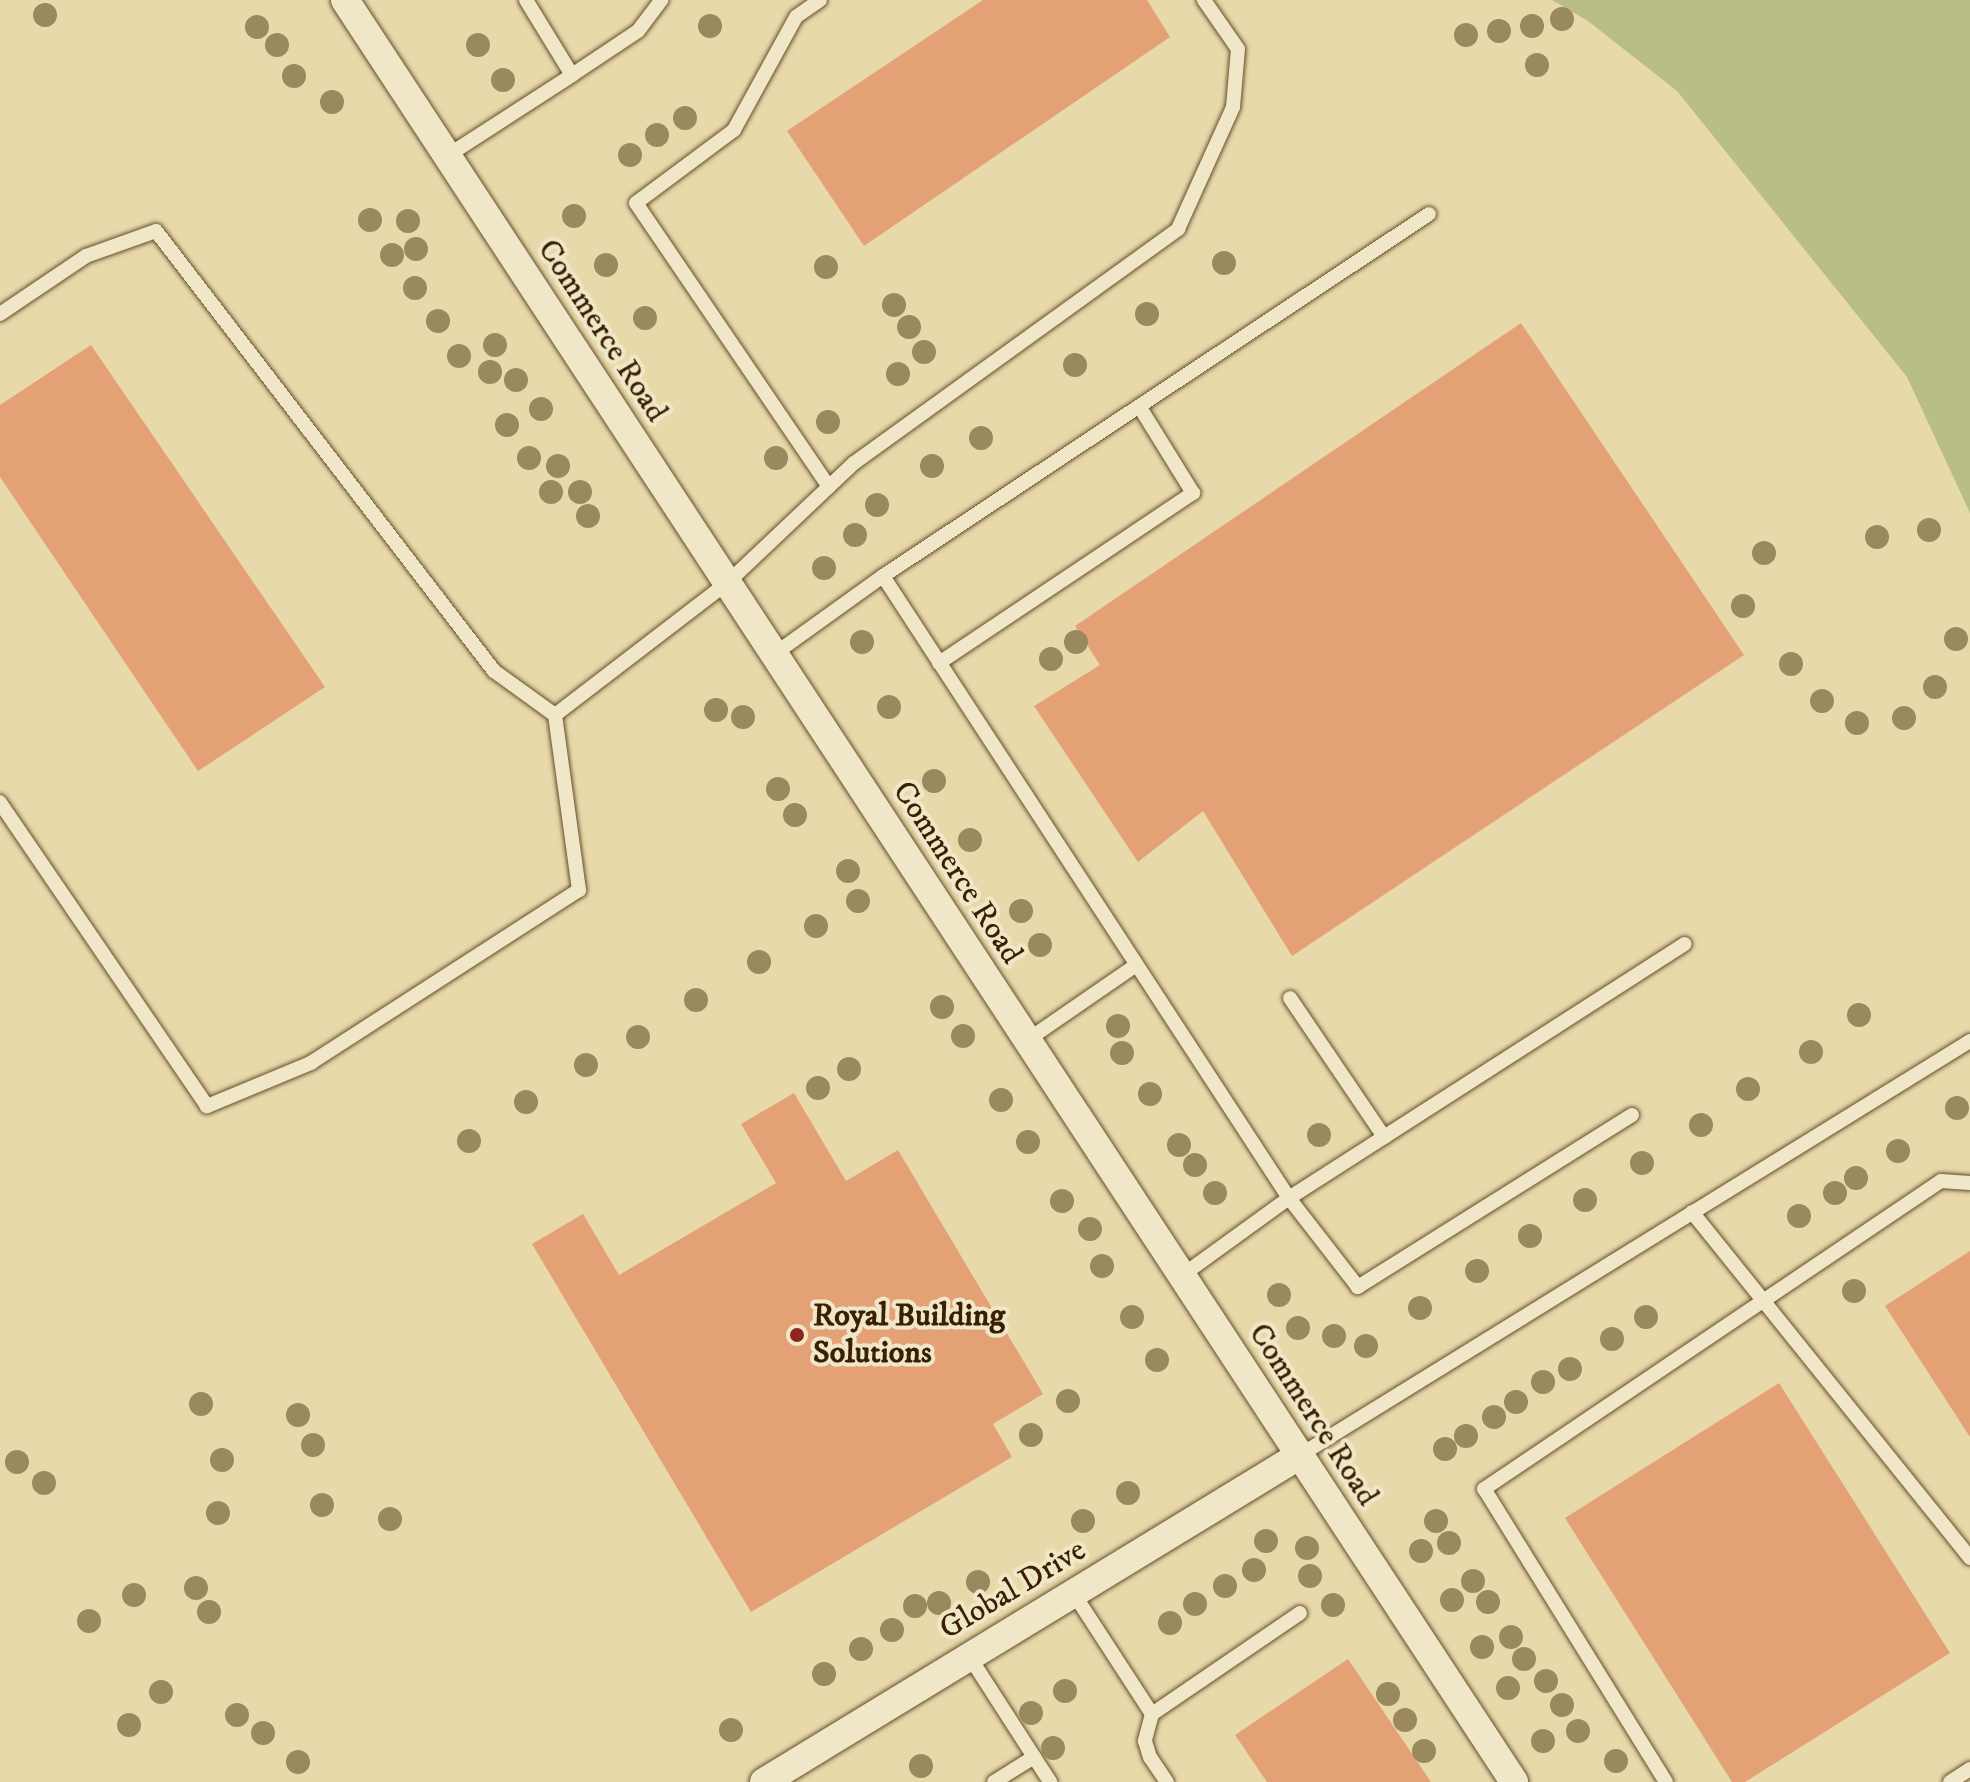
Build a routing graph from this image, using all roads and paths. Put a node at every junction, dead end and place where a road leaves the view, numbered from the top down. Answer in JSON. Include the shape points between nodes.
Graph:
{"nodes":[{"id":1,"x":345,"y":0,"type":"edge"},
{"id":2,"x":526,"y":0,"type":"edge"},
{"id":3,"x":661,"y":0,"type":"edge"},
{"id":4,"x":820,"y":0,"type":"edge"},
{"id":5,"x":1204,"y":0,"type":"edge"},
{"id":6,"x":572,"y":75,"type":"junction"},
{"id":7,"x":447,"y":156,"type":"junction"},
{"id":8,"x":1429,"y":214,"type":"dead end"},
{"id":9,"x":0,"y":314,"type":"edge"},
{"id":10,"x":1139,"y":406,"type":"junction"},
{"id":11,"x":829,"y":487,"type":"junction"},
{"id":12,"x":883,"y":576,"type":"junction"},
{"id":13,"x":726,"y":584,"type":"junction"},
{"id":14,"x":773,"y":655,"type":"junction"},
{"id":15,"x":939,"y":663,"type":"junction"},
{"id":16,"x":555,"y":715,"type":"junction"},
{"id":17,"x":0,"y":802,"type":"edge"},
{"id":18,"x":1685,"y":944,"type":"dead end"},
{"id":19,"x":1136,"y":965,"type":"junction"},
{"id":20,"x":1290,"y":998,"type":"dead end"},
{"id":21,"x":1026,"y":1041,"type":"junction"},
{"id":22,"x":1970,"y":1041,"type":"edge"},
{"id":23,"x":1632,"y":1115,"type":"dead end"},
{"id":24,"x":1384,"y":1137,"type":"junction"},
{"id":25,"x":1970,"y":1183,"type":"edge"},
{"id":26,"x":1289,"y":1198,"type":"junction"},
{"id":27,"x":1692,"y":1212,"type":"junction"},
{"id":28,"x":1184,"y":1274,"type":"junction"},
{"id":29,"x":1762,"y":1301,"type":"junction"},
{"id":30,"x":1297,"y":1457,"type":"junction"},
{"id":31,"x":1970,"y":1558,"type":"edge"},
{"id":32,"x":1074,"y":1594,"type":"junction"},
{"id":33,"x":1300,"y":1613,"type":"dead end"},
{"id":34,"x":969,"y":1656,"type":"junction"},
{"id":35,"x":1152,"y":1714,"type":"junction"},
{"id":36,"x":1034,"y":1757,"type":"junction"},
{"id":37,"x":1970,"y":1769,"type":"edge"},
{"id":38,"x":764,"y":1782,"type":"edge"},
{"id":39,"x":994,"y":1782,"type":"edge"},
{"id":40,"x":1050,"y":1782,"type":"edge"},
{"id":41,"x":1167,"y":1782,"type":"edge"},
{"id":42,"x":1514,"y":1782,"type":"edge"},
{"id":43,"x":1666,"y":1782,"type":"edge"},
{"id":44,"x":1950,"y":1782,"type":"edge"}],
"edges":[{"from":1,"to":7,"type":"street","name":"Commerce Road"},
{"from":2,"to":6,"type":"lane"},
{"from":3,"to":6,"type":"lane","via":[[638,31]]},
{"from":4,"to":11,"type":"lane","via":[[796,17],[734,130],[636,203]]},
{"from":5,"to":11,"type":"lane","via":[[1238,49],[1233,107],[1178,229],[854,463]]},
{"from":6,"to":7,"type":"lane"},
{"from":7,"to":13,"type":"street","name":"Commerce Road"},
{"from":8,"to":10,"type":"lane"},
{"from":9,"to":16,"type":"lane","via":[[86,256],[156,231],[494,671]]},
{"from":10,"to":12,"type":"lane"},
{"from":10,"to":15,"type":"lane","via":[[1193,493]]},
{"from":11,"to":13,"type":"lane"},
{"from":12,"to":14,"type":"lane"},
{"from":12,"to":15,"type":"lane"},
{"from":13,"to":14,"type":"street","name":"Commerce Road"},
{"from":13,"to":16,"type":"lane"},
{"from":14,"to":21,"type":"street","name":"Commerce Road"},
{"from":15,"to":19,"type":"lane"},
{"from":16,"to":17,"type":"lane","via":[[579,890],[311,1063],[207,1106]]},
{"from":18,"to":24,"type":"lane"},
{"from":19,"to":21,"type":"lane"},
{"from":19,"to":26,"type":"lane"},
{"from":20,"to":24,"type":"lane"},
{"from":21,"to":28,"type":"street","name":"Commerce Road"},
{"from":22,"to":27,"type":"lane"},
{"from":23,"to":26,"type":"lane","via":[[1358,1287]]},
{"from":24,"to":26,"type":"lane"},
{"from":25,"to":29,"type":"lane","via":[[1941,1181]]},
{"from":26,"to":28,"type":"lane"},
{"from":27,"to":29,"type":"lane"},
{"from":27,"to":30,"type":"lane"},
{"from":28,"to":30,"type":"street","name":"Commerce Road"},
{"from":29,"to":31,"type":"lane"},
{"from":29,"to":43,"type":"lane","via":[[1484,1489]]},
{"from":30,"to":32,"type":"street","name":"Global Drive"},
{"from":30,"to":42,"type":"street","name":"Commerce Road"},
{"from":32,"to":34,"type":"street","name":"Global Drive"},
{"from":32,"to":35,"type":"lane"},
{"from":33,"to":35,"type":"lane"},
{"from":34,"to":36,"type":"lane"},
{"from":34,"to":38,"type":"street","name":"Global Drive"},
{"from":35,"to":41,"type":"lane","via":[[1145,1741]]},
{"from":36,"to":39,"type":"lane"},
{"from":36,"to":40,"type":"lane"},
{"from":37,"to":44,"type":"lane"}]}
